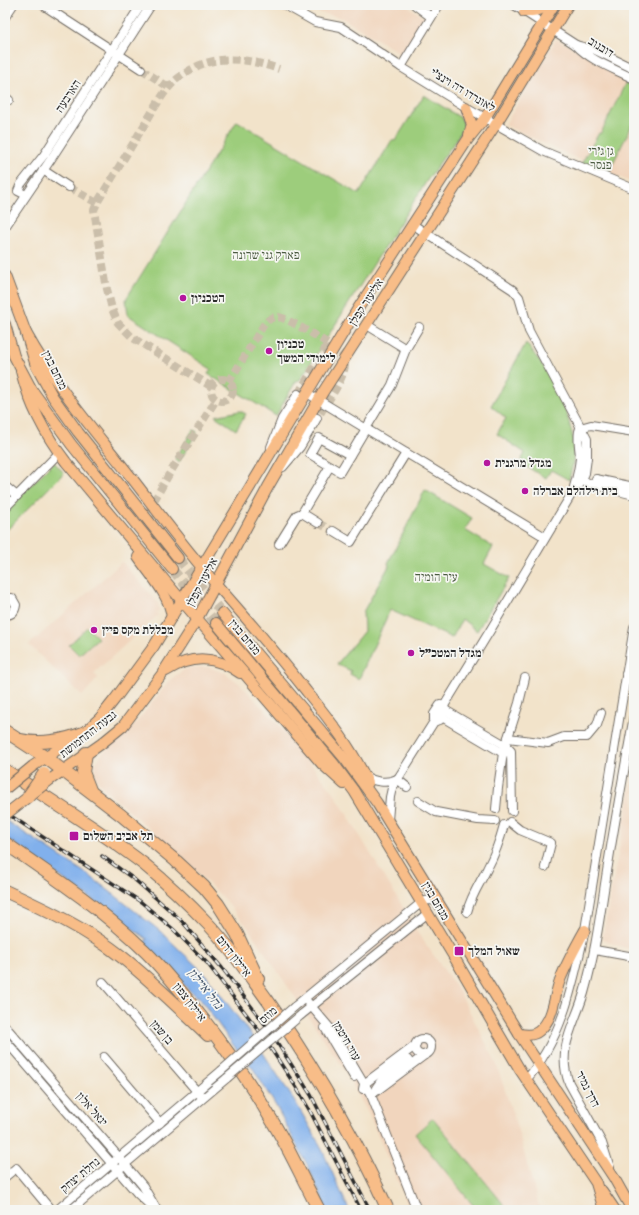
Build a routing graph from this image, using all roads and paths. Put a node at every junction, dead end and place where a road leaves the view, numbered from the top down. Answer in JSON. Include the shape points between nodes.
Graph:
{"nodes":[{"id":1,"x":13,"y":5,"type":"edge"},
{"id":2,"x":43,"y":5,"type":"edge"},
{"id":3,"x":141,"y":5,"type":"edge"},
{"id":4,"x":151,"y":5,"type":"edge"},
{"id":5,"x":285,"y":5,"type":"edge"},
{"id":6,"x":415,"y":5,"type":"edge"},
{"id":7,"x":439,"y":5,"type":"edge"},
{"id":8,"x":514,"y":5,"type":"edge"},
{"id":9,"x":549,"y":5,"type":"edge"},
{"id":10,"x":554,"y":5,"type":"edge"},
{"id":11,"x":568,"y":5,"type":"edge"},
{"id":12,"x":524,"y":12,"type":"junction"},
{"id":13,"x":5,"y":17,"type":"edge"},
{"id":14,"x":431,"y":17,"type":"junction"},
{"id":15,"x":542,"y":24,"type":"junction"},
{"id":16,"x":552,"y":30,"type":"junction"},
{"id":17,"x":576,"y":45,"type":"junction"},
{"id":18,"x":115,"y":52,"type":"junction"},
{"id":19,"x":401,"y":67,"type":"junction"},
{"id":20,"x":140,"y":69,"type":"tunnel mouth"},
{"id":21,"x":634,"y":69,"type":"edge"},
{"id":22,"x":634,"y":79,"type":"edge"},
{"id":23,"x":466,"y":107,"type":"junction"},
{"id":24,"x":485,"y":118,"type":"junction"},
{"id":25,"x":496,"y":124,"type":"junction"},
{"id":26,"x":468,"y":139,"type":"junction"},
{"id":27,"x":43,"y":170,"type":"junction"},
{"id":28,"x":69,"y":186,"type":"tunnel mouth"},
{"id":29,"x":634,"y":189,"type":"edge"},
{"id":30,"x":26,"y":195,"type":"junction"},
{"id":31,"x":412,"y":224,"type":"junction"},
{"id":32,"x":5,"y":227,"type":"edge"},
{"id":33,"x":426,"y":233,"type":"junction"},
{"id":34,"x":5,"y":276,"type":"edge"},
{"id":35,"x":5,"y":324,"type":"edge"},
{"id":36,"x":367,"y":325,"type":"junction"},
{"id":37,"x":419,"y":326,"type":"dead end"},
{"id":38,"x":26,"y":333,"type":"junction"},
{"id":39,"x":406,"y":349,"type":"junction"},
{"id":40,"x":21,"y":372,"type":"junction"},
{"id":41,"x":302,"y":394,"type":"junction"},
{"id":42,"x":318,"y":400,"type":"junction"},
{"id":43,"x":317,"y":418,"type":"tunnel mouth"},
{"id":44,"x":580,"y":428,"type":"junction"},
{"id":45,"x":366,"y":429,"type":"junction"},
{"id":46,"x":634,"y":432,"type":"edge"},
{"id":47,"x":59,"y":453,"type":"junction"},
{"id":48,"x":406,"y":453,"type":"junction"},
{"id":49,"x":350,"y":455,"type":"junction"},
{"id":50,"x":330,"y":466,"type":"junction"},
{"id":51,"x":586,"y":468,"type":"junction"},
{"id":52,"x":580,"y":479,"type":"junction"},
{"id":53,"x":592,"y":481,"type":"junction"},
{"id":54,"x":5,"y":486,"type":"edge"},
{"id":55,"x":268,"y":487,"type":"junction"},
{"id":56,"x":634,"y":487,"type":"edge"},
{"id":57,"x":91,"y":492,"type":"junction"},
{"id":58,"x":571,"y":495,"type":"junction"},
{"id":59,"x":634,"y":495,"type":"edge"},
{"id":60,"x":17,"y":496,"type":"junction"},
{"id":61,"x":5,"y":508,"type":"edge"},
{"id":62,"x":302,"y":513,"type":"junction"},
{"id":63,"x":318,"y":523,"type":"tunnel mouth"},
{"id":64,"x":333,"y":531,"type":"tunnel mouth"},
{"id":65,"x":545,"y":537,"type":"junction"},
{"id":66,"x":279,"y":544,"type":"dead end"},
{"id":67,"x":178,"y":558,"type":"tunnel mouth"},
{"id":68,"x":202,"y":568,"type":"junction"},
{"id":69,"x":172,"y":569,"type":"tunnel mouth"},
{"id":70,"x":216,"y":584,"type":"junction"},
{"id":71,"x":5,"y":598,"type":"edge"},
{"id":72,"x":182,"y":600,"type":"junction"},
{"id":73,"x":222,"y":613,"type":"tunnel mouth"},
{"id":74,"x":5,"y":614,"type":"edge"},
{"id":75,"x":172,"y":617,"type":"junction"},
{"id":76,"x":197,"y":619,"type":"junction"},
{"id":77,"x":216,"y":623,"type":"tunnel mouth"},
{"id":78,"x":634,"y":627,"type":"edge"},
{"id":79,"x":162,"y":674,"type":"junction"},
{"id":80,"x":630,"y":674,"type":"edge"},
{"id":81,"x":525,"y":678,"type":"dead end"},
{"id":82,"x":634,"y":679,"type":"edge"},
{"id":83,"x":253,"y":682,"type":"junction"},
{"id":84,"x":441,"y":713,"type":"junction"},
{"id":85,"x":601,"y":713,"type":"dead end"},
{"id":86,"x":634,"y":716,"type":"edge"},
{"id":87,"x":634,"y":727,"type":"edge"},
{"id":88,"x":5,"y":731,"type":"edge"},
{"id":89,"x":83,"y":733,"type":"junction"},
{"id":90,"x":18,"y":739,"type":"junction"},
{"id":91,"x":630,"y":740,"type":"junction"},
{"id":92,"x":507,"y":747,"type":"junction"},
{"id":93,"x":86,"y":753,"type":"junction"},
{"id":94,"x":45,"y":757,"type":"junction"},
{"id":95,"x":5,"y":770,"type":"edge"},
{"id":96,"x":63,"y":770,"type":"junction"},
{"id":97,"x":48,"y":776,"type":"junction"},
{"id":98,"x":365,"y":776,"type":"junction"},
{"id":99,"x":397,"y":779,"type":"junction"},
{"id":100,"x":407,"y":787,"type":"dead end"},
{"id":101,"x":5,"y":789,"type":"edge"},
{"id":102,"x":354,"y":791,"type":"junction"},
{"id":103,"x":92,"y":793,"type":"junction"},
{"id":104,"x":28,"y":797,"type":"joint"},
{"id":105,"x":418,"y":801,"type":"dead end"},
{"id":106,"x":377,"y":803,"type":"junction"},
{"id":107,"x":496,"y":809,"type":"junction"},
{"id":108,"x":512,"y":811,"type":"junction"},
{"id":109,"x":5,"y":815,"type":"edge"},
{"id":110,"x":388,"y":820,"type":"junction"},
{"id":111,"x":495,"y":820,"type":"junction"},
{"id":112,"x":507,"y":824,"type":"junction"},
{"id":113,"x":5,"y":843,"type":"edge"},
{"id":114,"x":546,"y":867,"type":"dead end"},
{"id":115,"x":5,"y":891,"type":"edge"},
{"id":116,"x":438,"y":901,"type":"junction"},
{"id":117,"x":422,"y":902,"type":"junction"},
{"id":118,"x":467,"y":912,"type":"dead end"},
{"id":119,"x":428,"y":914,"type":"junction"},
{"id":120,"x":585,"y":930,"type":"junction"},
{"id":121,"x":595,"y":950,"type":"junction"},
{"id":122,"x":634,"y":956,"type":"edge"},
{"id":123,"x":103,"y":982,"type":"dead end"},
{"id":124,"x":305,"y":999,"type":"junction"},
{"id":125,"x":271,"y":1005,"type":"junction"},
{"id":126,"x":311,"y":1007,"type":"junction"},
{"id":127,"x":5,"y":1026,"type":"edge"},
{"id":128,"x":519,"y":1034,"type":"junction"},
{"id":129,"x":5,"y":1040,"type":"edge"},
{"id":130,"x":416,"y":1045,"type":"junction"},
{"id":131,"x":230,"y":1054,"type":"junction"},
{"id":132,"x":426,"y":1054,"type":"junction"},
{"id":133,"x":104,"y":1057,"type":"dead end"},
{"id":134,"x":412,"y":1058,"type":"dead end"},
{"id":135,"x":539,"y":1065,"type":"junction"},
{"id":136,"x":224,"y":1075,"type":"junction"},
{"id":137,"x":383,"y":1078,"type":"junction"},
{"id":138,"x":526,"y":1080,"type":"junction"},
{"id":139,"x":363,"y":1088,"type":"junction"},
{"id":140,"x":200,"y":1095,"type":"junction"},
{"id":141,"x":371,"y":1095,"type":"junction"},
{"id":142,"x":160,"y":1123,"type":"junction"},
{"id":143,"x":116,"y":1160,"type":"junction"},
{"id":144,"x":121,"y":1167,"type":"junction"},
{"id":145,"x":5,"y":1177,"type":"edge"},
{"id":146,"x":614,"y":1178,"type":"junction"},
{"id":147,"x":596,"y":1183,"type":"junction"},
{"id":148,"x":51,"y":1210,"type":"edge"},
{"id":149,"x":57,"y":1210,"type":"edge"},
{"id":150,"x":71,"y":1210,"type":"edge"},
{"id":151,"x":156,"y":1210,"type":"edge"},
{"id":152,"x":319,"y":1210,"type":"edge"},
{"id":153,"x":388,"y":1210,"type":"edge"},
{"id":154,"x":412,"y":1210,"type":"edge"},
{"id":155,"x":417,"y":1210,"type":"edge"},
{"id":156,"x":604,"y":1210,"type":"edge"},
{"id":157,"x":615,"y":1210,"type":"edge"},
{"id":158,"x":632,"y":1210,"type":"edge"}],
"edges":[{"from":1,"to":13,"type":"street"},
{"from":2,"to":18,"type":"street"},
{"from":3,"to":18,"type":"street","name":"הארבעה"},
{"from":4,"to":18,"type":"street","name":"הארבעה"},
{"from":5,"to":19,"type":"street","name":"לאונרדו דה וינצ'י","via":[[315,22],[341,27]]},
{"from":6,"to":14,"type":"street"},
{"from":7,"to":14,"type":"street"},
{"from":8,"to":12,"type":"street","name":"דובנוב"},
{"from":9,"to":12,"type":"main road","via":[[539,10]]},
{"from":10,"to":15,"type":"main road","name":"אליעזר קפלן"},
{"from":11,"to":16,"type":"main road","name":"אליעזר קפלן"},
{"from":12,"to":15,"type":"street","name":"דובנוב"},
{"from":14,"to":19,"type":"street"},
{"from":15,"to":16,"type":"street","name":"דובנוב"},
{"from":15,"to":24,"type":"main road","name":"אליעזר קפלן"},
{"from":16,"to":17,"type":"street","name":"דובנוב"},
{"from":16,"to":25,"type":"main road","name":"אליעזר קפלן"},
{"from":17,"to":21,"type":"street","name":"דובנוב","via":[[595,50]]},
{"from":17,"to":22,"type":"street","name":"דובנוב","via":[[592,58]]},
{"from":18,"to":20,"type":"street"},
{"from":18,"to":27,"type":"street","name":"הארבעה"},
{"from":18,"to":30,"type":"street","name":"הארבעה","via":[[21,184],[18,192]]},
{"from":19,"to":23,"type":"street","name":"לאונרדו דה וינצ'י"},
{"from":23,"to":24,"type":"street","name":"לאונרדו דה וינצ'י"},
{"from":23,"to":26,"type":"main road","via":[[472,125]]},
{"from":24,"to":25,"type":"street","name":"לאונרדו דה וינצ'י"},
{"from":24,"to":26,"type":"main road","name":"אליעזר קפלן"},
{"from":25,"to":29,"type":"street","name":"לאונרדו דה וינצ'י","via":[[549,154]]},
{"from":25,"to":33,"type":"main road","name":"אליעזר קפלן"},
{"from":26,"to":31,"type":"main road","name":"אליעזר קפלן"},
{"from":27,"to":28,"type":"street"},
{"from":27,"to":30,"type":"street","name":"הארבעה"},
{"from":30,"to":32,"type":"street","name":"הארבעה"},
{"from":31,"to":33,"type":"street"},
{"from":31,"to":41,"type":"main road","name":"אליעזר קפלן"},
{"from":33,"to":36,"type":"main road","name":"אליעזר קפלן"},
{"from":33,"to":44,"type":"street","via":[[513,290],[518,297],[529,330]]},
{"from":34,"to":38,"type":"main road","name":"מנחם בגין"},
{"from":35,"to":40,"type":"main road"},
{"from":36,"to":39,"type":"street"},
{"from":36,"to":42,"type":"main road","name":"אליעזר קפלן"},
{"from":37,"to":39,"type":"street"},
{"from":38,"to":67,"type":"main road","name":"מנחם בגין","via":[[36,366],[63,413]]},
{"from":38,"to":68,"type":"main road","via":[[55,380]]},
{"from":39,"to":45,"type":"street","via":[[392,385]]},
{"from":40,"to":47,"type":"main road","via":[[29,398]]},
{"from":40,"to":69,"type":"main road","via":[[71,444]]},
{"from":41,"to":42,"type":"street"},
{"from":41,"to":68,"type":"main road","name":"אליעזר קפלן","via":[[264,465]]},
{"from":42,"to":45,"type":"street"},
{"from":42,"to":55,"type":"main road","name":"אליעזר קפלן"},
{"from":43,"to":55,"type":"street","via":[[300,447]]},
{"from":44,"to":46,"type":"street","via":[[589,433],[608,428]]},
{"from":44,"to":51,"type":"street","via":[[587,439]]},
{"from":44,"to":52,"type":"street"},
{"from":45,"to":48,"type":"street"},
{"from":45,"to":49,"type":"street"},
{"from":47,"to":57,"type":"main road"},
{"from":47,"to":60,"type":"street"},
{"from":48,"to":64,"type":"street","via":[[351,542]]},
{"from":48,"to":65,"type":"street"},
{"from":49,"to":50,"type":"street","via":[[340,472]]},
{"from":49,"to":50,"type":"street","via":[[319,438],[310,454]]},
{"from":50,"to":62,"type":"street"},
{"from":51,"to":52,"type":"street"},
{"from":51,"to":53,"type":"street"},
{"from":52,"to":53,"type":"street"},
{"from":52,"to":58,"type":"street"},
{"from":53,"to":56,"type":"street"},
{"from":53,"to":58,"type":"street"},
{"from":53,"to":59,"type":"street"},
{"from":54,"to":60,"type":"street"},
{"from":55,"to":70,"type":"main road","name":"אליעזר קפלן"},
{"from":57,"to":72,"type":"main road"},
{"from":57,"to":75,"type":"main road","via":[[166,596]]},
{"from":58,"to":65,"type":"street"},
{"from":60,"to":61,"type":"street"},
{"from":62,"to":63,"type":"street"},
{"from":62,"to":66,"type":"street","via":[[297,515]]},
{"from":65,"to":84,"type":"street"},
{"from":68,"to":70,"type":"main road"},
{"from":68,"to":72,"type":"main road","name":"אליעזר קפלן"},
{"from":70,"to":76,"type":"main road","name":"אליעזר קפלן"},
{"from":70,"to":98,"type":"main road","via":[[317,705],[345,742]]},
{"from":71,"to":74,"type":"street","via":[[12,598],[16,605],[13,612]]},
{"from":72,"to":75,"type":"main road","name":"גבעת התחמושת"},
{"from":72,"to":76,"type":"main road"},
{"from":73,"to":106,"type":"main road","name":"מנחם בגין","via":[[345,759]]},
{"from":75,"to":89,"type":"main road","name":"גבעת התחמושת","via":[[115,699],[100,718]]},
{"from":76,"to":79,"type":"main road","name":"גבעת התחמושת"},
{"from":76,"to":83,"type":"main road"},
{"from":77,"to":102,"type":"main road","name":"מנחם בגין"},
{"from":78,"to":80,"type":"street"},
{"from":79,"to":83,"type":"main road","via":[[177,664],[198,659],[211,660],[224,664]]},
{"from":79,"to":93,"type":"main road","name":"גבעת התחמושת","via":[[123,726]]},
{"from":80,"to":82,"type":"street"},
{"from":80,"to":120,"type":"street"},
{"from":81,"to":92,"type":"street"},
{"from":83,"to":102,"type":"main road","via":[[322,764]]},
{"from":84,"to":92,"type":"street"},
{"from":84,"to":99,"type":"street"},
{"from":85,"to":92,"type":"street","via":[[597,725],[587,737],[564,737],[548,743]]},
{"from":86,"to":91,"type":"street"},
{"from":87,"to":91,"type":"street"},
{"from":88,"to":90,"type":"highway"},
{"from":89,"to":90,"type":"highway","via":[[53,740],[31,742]]},
{"from":89,"to":94,"type":"main road","name":"גבעת התחמושת"},
{"from":90,"to":94,"type":"highway"},
{"from":91,"to":121,"type":"street"},
{"from":92,"to":107,"type":"street"},
{"from":92,"to":108,"type":"street"},
{"from":93,"to":96,"type":"main road","name":"גבעת התחמושת"},
{"from":93,"to":103,"type":"highway","via":[[83,772]]},
{"from":94,"to":96,"type":"highway"},
{"from":94,"to":97,"type":"highway"},
{"from":94,"to":101,"type":"main road","name":"גבעת התחמושת","bridge":true},
{"from":95,"to":125,"type":"highway","name":"איילון דרום","via":[[100,832],[177,894],[226,945]]},
{"from":96,"to":97,"type":"main road","name":"גבעת התחמושת"},
{"from":96,"to":103,"type":"highway"},
{"from":97,"to":104,"type":"highway","bridge":true},
{"from":98,"to":99,"type":"street","via":[[382,782]]},
{"from":98,"to":106,"type":"main road"},
{"from":99,"to":100,"type":"street"},
{"from":99,"to":110,"type":"street","via":[[390,797]]},
{"from":102,"to":117,"type":"main road","name":"מנחם בגין"},
{"from":103,"to":125,"type":"highway","via":[[144,833],[204,887],[237,934]]},
{"from":104,"to":109,"type":"main road","bridge":true},
{"from":105,"to":111,"type":"street","via":[[436,812],[478,820]]},
{"from":106,"to":110,"type":"main road","name":"מנחם בגין"},
{"from":107,"to":108,"type":"street","via":[[505,806]]},
{"from":107,"to":111,"type":"street"},
{"from":108,"to":112,"type":"street","via":[[513,817]]},
{"from":110,"to":116,"type":"main road","name":"מנחם בגין"},
{"from":111,"to":112,"type":"street","via":[[499,824]]},
{"from":112,"to":114,"type":"street","via":[[552,843]]},
{"from":112,"to":118,"type":"street"},
{"from":113,"to":131,"type":"highway","name":"איילון צפון","via":[[79,894],[147,952]]},
{"from":115,"to":131,"type":"highway","via":[[53,913],[121,956]]},
{"from":116,"to":117,"type":"street"},
{"from":116,"to":128,"type":"main road","name":"מנחם בגין"},
{"from":117,"to":119,"type":"main road","name":"מנחם בגין"},
{"from":117,"to":124,"type":"street","name":"מוזס"},
{"from":119,"to":126,"type":"street","name":"מוזס"},
{"from":119,"to":138,"type":"main road","name":"מנחם בגין"},
{"from":120,"to":128,"type":"main road","via":[[569,958],[551,1013],[544,1026],[532,1035]]},
{"from":120,"to":135,"type":"street","via":[[563,1015]]},
{"from":121,"to":122,"type":"street"},
{"from":121,"to":146,"type":"street","name":"דרך נמיר","via":[[568,1038],[564,1063],[569,1083],[602,1144]]},
{"from":123,"to":140,"type":"street","name":"בן שמן"},
{"from":124,"to":126,"type":"street","name":"עוזי חיטמן"},
{"from":124,"to":136,"type":"street","name":"מוזס","bridge":true},
{"from":125,"to":153,"type":"highway","name":"איילון דרום","via":[[332,1100]]},
{"from":126,"to":136,"type":"street","name":"מוזס","bridge":true},
{"from":126,"to":139,"type":"street","name":"עוזי חיטמן","via":[[320,1017]]},
{"from":127,"to":143,"type":"street","name":"יגאל אלון"},
{"from":128,"to":135,"type":"main road","name":"מנחם בגין"},
{"from":129,"to":143,"type":"street","name":"יגאל אלון"},
{"from":130,"to":132,"type":"street","via":[[418,1052]]},
{"from":130,"to":132,"type":"street","via":[[422,1039],[429,1041],[431,1048]]},
{"from":130,"to":139,"type":"street"},
{"from":131,"to":152,"type":"highway","name":"איילון צפון","via":[[271,1119]]},
{"from":132,"to":141,"type":"street"},
{"from":133,"to":142,"type":"street"},
{"from":134,"to":137,"type":"street"},
{"from":135,"to":138,"type":"street"},
{"from":135,"to":146,"type":"main road","name":"מנחם בגין"},
{"from":136,"to":140,"type":"street","name":"מוזס"},
{"from":137,"to":139,"type":"street"},
{"from":137,"to":141,"type":"street"},
{"from":138,"to":147,"type":"main road","name":"מנחם בגין"},
{"from":139,"to":141,"type":"street"},
{"from":139,"to":154,"type":"street","name":"עוזי חיטמן"},
{"from":140,"to":142,"type":"street","name":"מוזס"},
{"from":140,"to":144,"type":"street","name":"מוזס"},
{"from":141,"to":155,"type":"street"},
{"from":142,"to":143,"type":"street","name":"מוזס"},
{"from":143,"to":144,"type":"street","name":"יגאל אלון"},
{"from":143,"to":149,"type":"street","name":"נחלת יצחק"},
{"from":144,"to":150,"type":"street","name":"נחלת יצחק"},
{"from":144,"to":151,"type":"street","name":"יגאל אלון","via":[[143,1186]]},
{"from":145,"to":148,"type":"street","via":[[16,1168]]},
{"from":146,"to":158,"type":"main road","name":"דרך נמיר"},
{"from":147,"to":156,"type":"main road","name":"מנחם בגין"},
{"from":147,"to":157,"type":"main road"}]}
